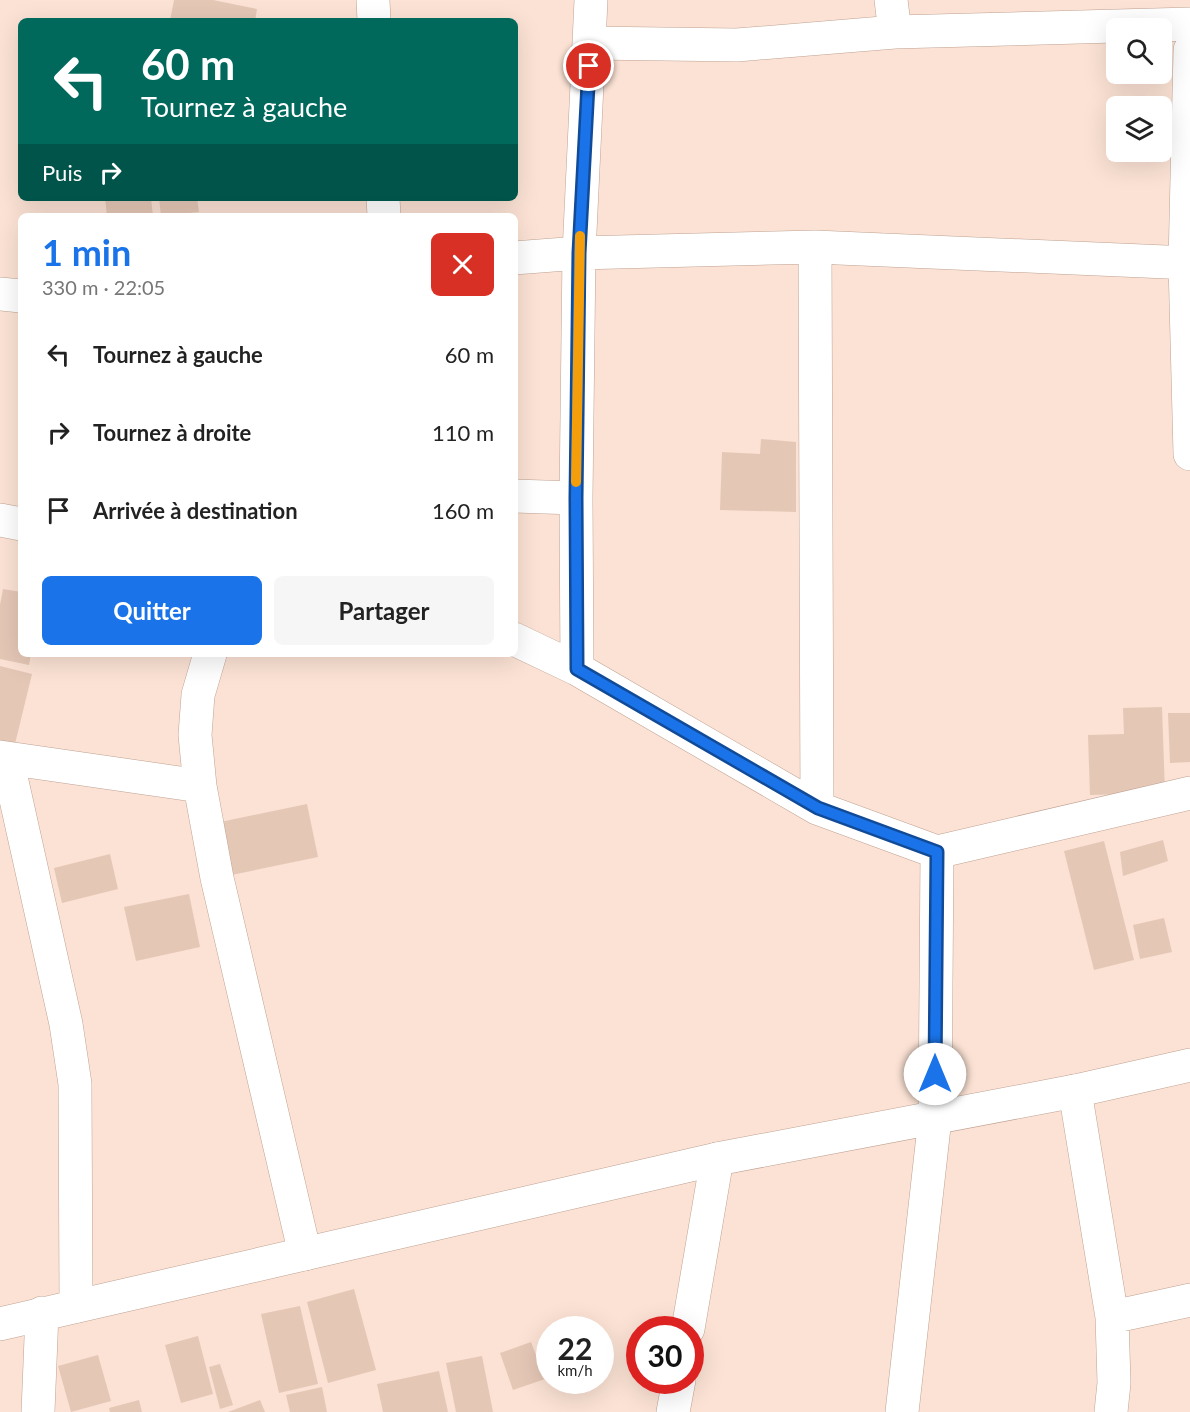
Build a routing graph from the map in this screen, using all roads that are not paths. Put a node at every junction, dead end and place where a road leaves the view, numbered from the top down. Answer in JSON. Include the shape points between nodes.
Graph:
{"nodes":[{"id":1,"x":373,"y":0,"type":"edge"},
{"id":2,"x":591,"y":0,"type":"edge"},
{"id":3,"x":893,"y":16,"type":"edge"},
{"id":4,"x":374,"y":18,"type":"edge"},
{"id":5,"x":1190,"y":24,"type":"edge"},
{"id":6,"x":590,"y":43,"type":"junction"},
{"id":7,"x":1190,"y":50,"type":"edge"},
{"id":8,"x":815,"y":247,"type":"junction"},
{"id":9,"x":579,"y":253,"type":"junction"},
{"id":10,"x":518,"y":258,"type":"edge"},
{"id":11,"x":1187,"y":263,"type":"edge"},
{"id":12,"x":0,"y":294,"type":"edge"},
{"id":13,"x":18,"y":296,"type":"edge"},
{"id":14,"x":1190,"y":454,"type":"edge"},
{"id":15,"x":518,"y":496,"type":"edge"},
{"id":16,"x":576,"y":498,"type":"junction"},
{"id":17,"x":0,"y":520,"type":"edge"},
{"id":18,"x":18,"y":523,"type":"edge"},
{"id":19,"x":518,"y":641,"type":"edge"},
{"id":20,"x":209,"y":657,"type":"edge"},
{"id":21,"x":577,"y":669,"type":"junction"},
{"id":22,"x":4,"y":758,"type":"edge"},
{"id":23,"x":200,"y":786,"type":"junction"},
{"id":24,"x":1190,"y":793,"type":"edge"},
{"id":25,"x":818,"y":808,"type":"junction"},
{"id":26,"x":937,"y":852,"type":"junction"},
{"id":27,"x":1190,"y":1065,"type":"edge"},
{"id":28,"x":1075,"y":1091,"type":"junction"},
{"id":29,"x":935,"y":1118,"type":"junction"},
{"id":30,"x":717,"y":1159,"type":"junction"},
{"id":31,"x":305,"y":1254,"type":"junction"},
{"id":32,"x":1190,"y":1300,"type":"edge"},
{"id":33,"x":76,"y":1306,"type":"junction"},
{"id":34,"x":42,"y":1313,"type":"junction"},
{"id":35,"x":690,"y":1316,"type":"edge"},
{"id":36,"x":1112,"y":1317,"type":"junction"},
{"id":37,"x":0,"y":1324,"type":"edge"},
{"id":38,"x":677,"y":1394,"type":"edge"},
{"id":39,"x":38,"y":1412,"type":"edge"},
{"id":40,"x":674,"y":1412,"type":"edge"},
{"id":41,"x":902,"y":1412,"type":"edge"},
{"id":42,"x":1111,"y":1412,"type":"edge"}],
"edges":[{"from":1,"to":4,"type":"street"},
{"from":2,"to":6,"type":"street"},
{"from":3,"to":5,"type":"street"},
{"from":3,"to":6,"type":"street","via":[[737,45]]},
{"from":6,"to":9,"type":"street"},
{"from":7,"to":11,"type":"street"},
{"from":8,"to":9,"type":"street"},
{"from":8,"to":11,"type":"street"},
{"from":8,"to":25,"type":"street"},
{"from":9,"to":10,"type":"street"},
{"from":9,"to":16,"type":"street"},
{"from":11,"to":14,"type":"street"},
{"from":12,"to":13,"type":"street"},
{"from":15,"to":16,"type":"street"},
{"from":16,"to":21,"type":"street"},
{"from":17,"to":18,"type":"street"},
{"from":19,"to":21,"type":"street"},
{"from":20,"to":23,"type":"street","via":[[198,695],[195,735]]},
{"from":21,"to":25,"type":"street"},
{"from":22,"to":23,"type":"street"},
{"from":22,"to":33,"type":"street","via":[[66,1024],[75,1084]]},
{"from":23,"to":31,"type":"street","via":[[217,878]]},
{"from":24,"to":26,"type":"street"},
{"from":25,"to":26,"type":"street"},
{"from":26,"to":29,"type":"street"},
{"from":27,"to":28,"type":"street"},
{"from":28,"to":29,"type":"street"},
{"from":28,"to":36,"type":"street"},
{"from":29,"to":30,"type":"street"},
{"from":29,"to":41,"type":"street"},
{"from":30,"to":31,"type":"street"},
{"from":30,"to":35,"type":"street"},
{"from":31,"to":33,"type":"street"},
{"from":32,"to":36,"type":"street"},
{"from":33,"to":34,"type":"street"},
{"from":34,"to":37,"type":"street"},
{"from":34,"to":39,"type":"street"},
{"from":36,"to":42,"type":"street"},
{"from":38,"to":40,"type":"street"}]}
